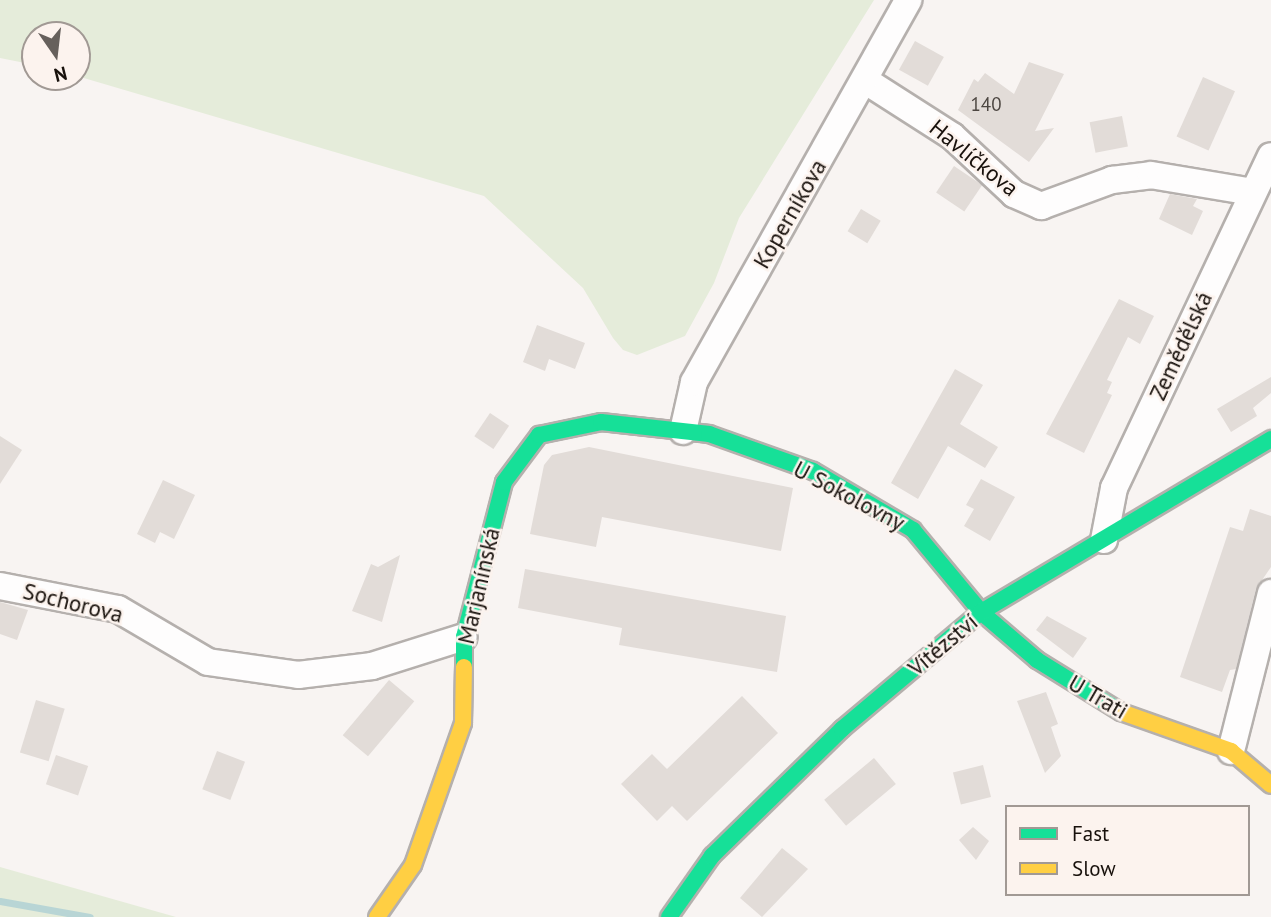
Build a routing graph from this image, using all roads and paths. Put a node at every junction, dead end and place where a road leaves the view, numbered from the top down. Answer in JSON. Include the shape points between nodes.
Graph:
{"nodes":[{"id":1,"x":908,"y":0,"type":"edge"},
{"id":2,"x":866,"y":81,"type":"junction"},
{"id":3,"x":1271,"y":156,"type":"edge"},
{"id":4,"x":1253,"y":192,"type":"junction"},
{"id":5,"x":683,"y":431,"type":"junction"},
{"id":6,"x":1271,"y":439,"type":"edge"},
{"id":7,"x":1104,"y":540,"type":"junction"},
{"id":8,"x":0,"y":586,"type":"edge"},
{"id":9,"x":1271,"y":593,"type":"edge"},
{"id":10,"x":981,"y":612,"type":"junction"},
{"id":11,"x":464,"y":637,"type":"junction"},
{"id":12,"x":1231,"y":751,"type":"junction"},
{"id":13,"x":1271,"y":785,"type":"edge"},
{"id":14,"x":377,"y":917,"type":"edge"},
{"id":15,"x":669,"y":917,"type":"edge"}],
"edges":[{"from":1,"to":2,"type":"street","name":"Koperníkova"},
{"from":2,"to":4,"type":"street","name":"Havlíčkova","via":[[952,136],[1014,194],[1041,206],[1112,180],[1150,175]]},
{"from":2,"to":5,"type":"street","name":"Koperníkova","via":[[694,382]]},
{"from":3,"to":4,"type":"street","name":"Zemědělská"},
{"from":4,"to":7,"type":"street","name":"Zemědělská","via":[[1114,488]]},
{"from":5,"to":10,"type":"street","name":"U Sokolovny","via":[[709,434],[813,471],[913,530]]},
{"from":5,"to":11,"type":"street","name":"Marjanínská","via":[[601,422],[539,435],[504,482]]},
{"from":6,"to":7,"type":"street","name":"Vítězství"},
{"from":7,"to":10,"type":"street","name":"Vítězství"},
{"from":8,"to":11,"type":"street","name":"Sochorova","via":[[118,609],[208,662],[298,675],[372,666]]},
{"from":9,"to":12,"type":"street"},
{"from":10,"to":12,"type":"street","name":"U Trati","via":[[1037,660],[1108,707]]},
{"from":10,"to":15,"type":"street","name":"Vítězství","via":[[812,758],[712,856]]},
{"from":11,"to":14,"type":"street","name":"Marjanínská","via":[[463,723],[413,865]]},
{"from":12,"to":13,"type":"street","name":"U Trati"}]}
